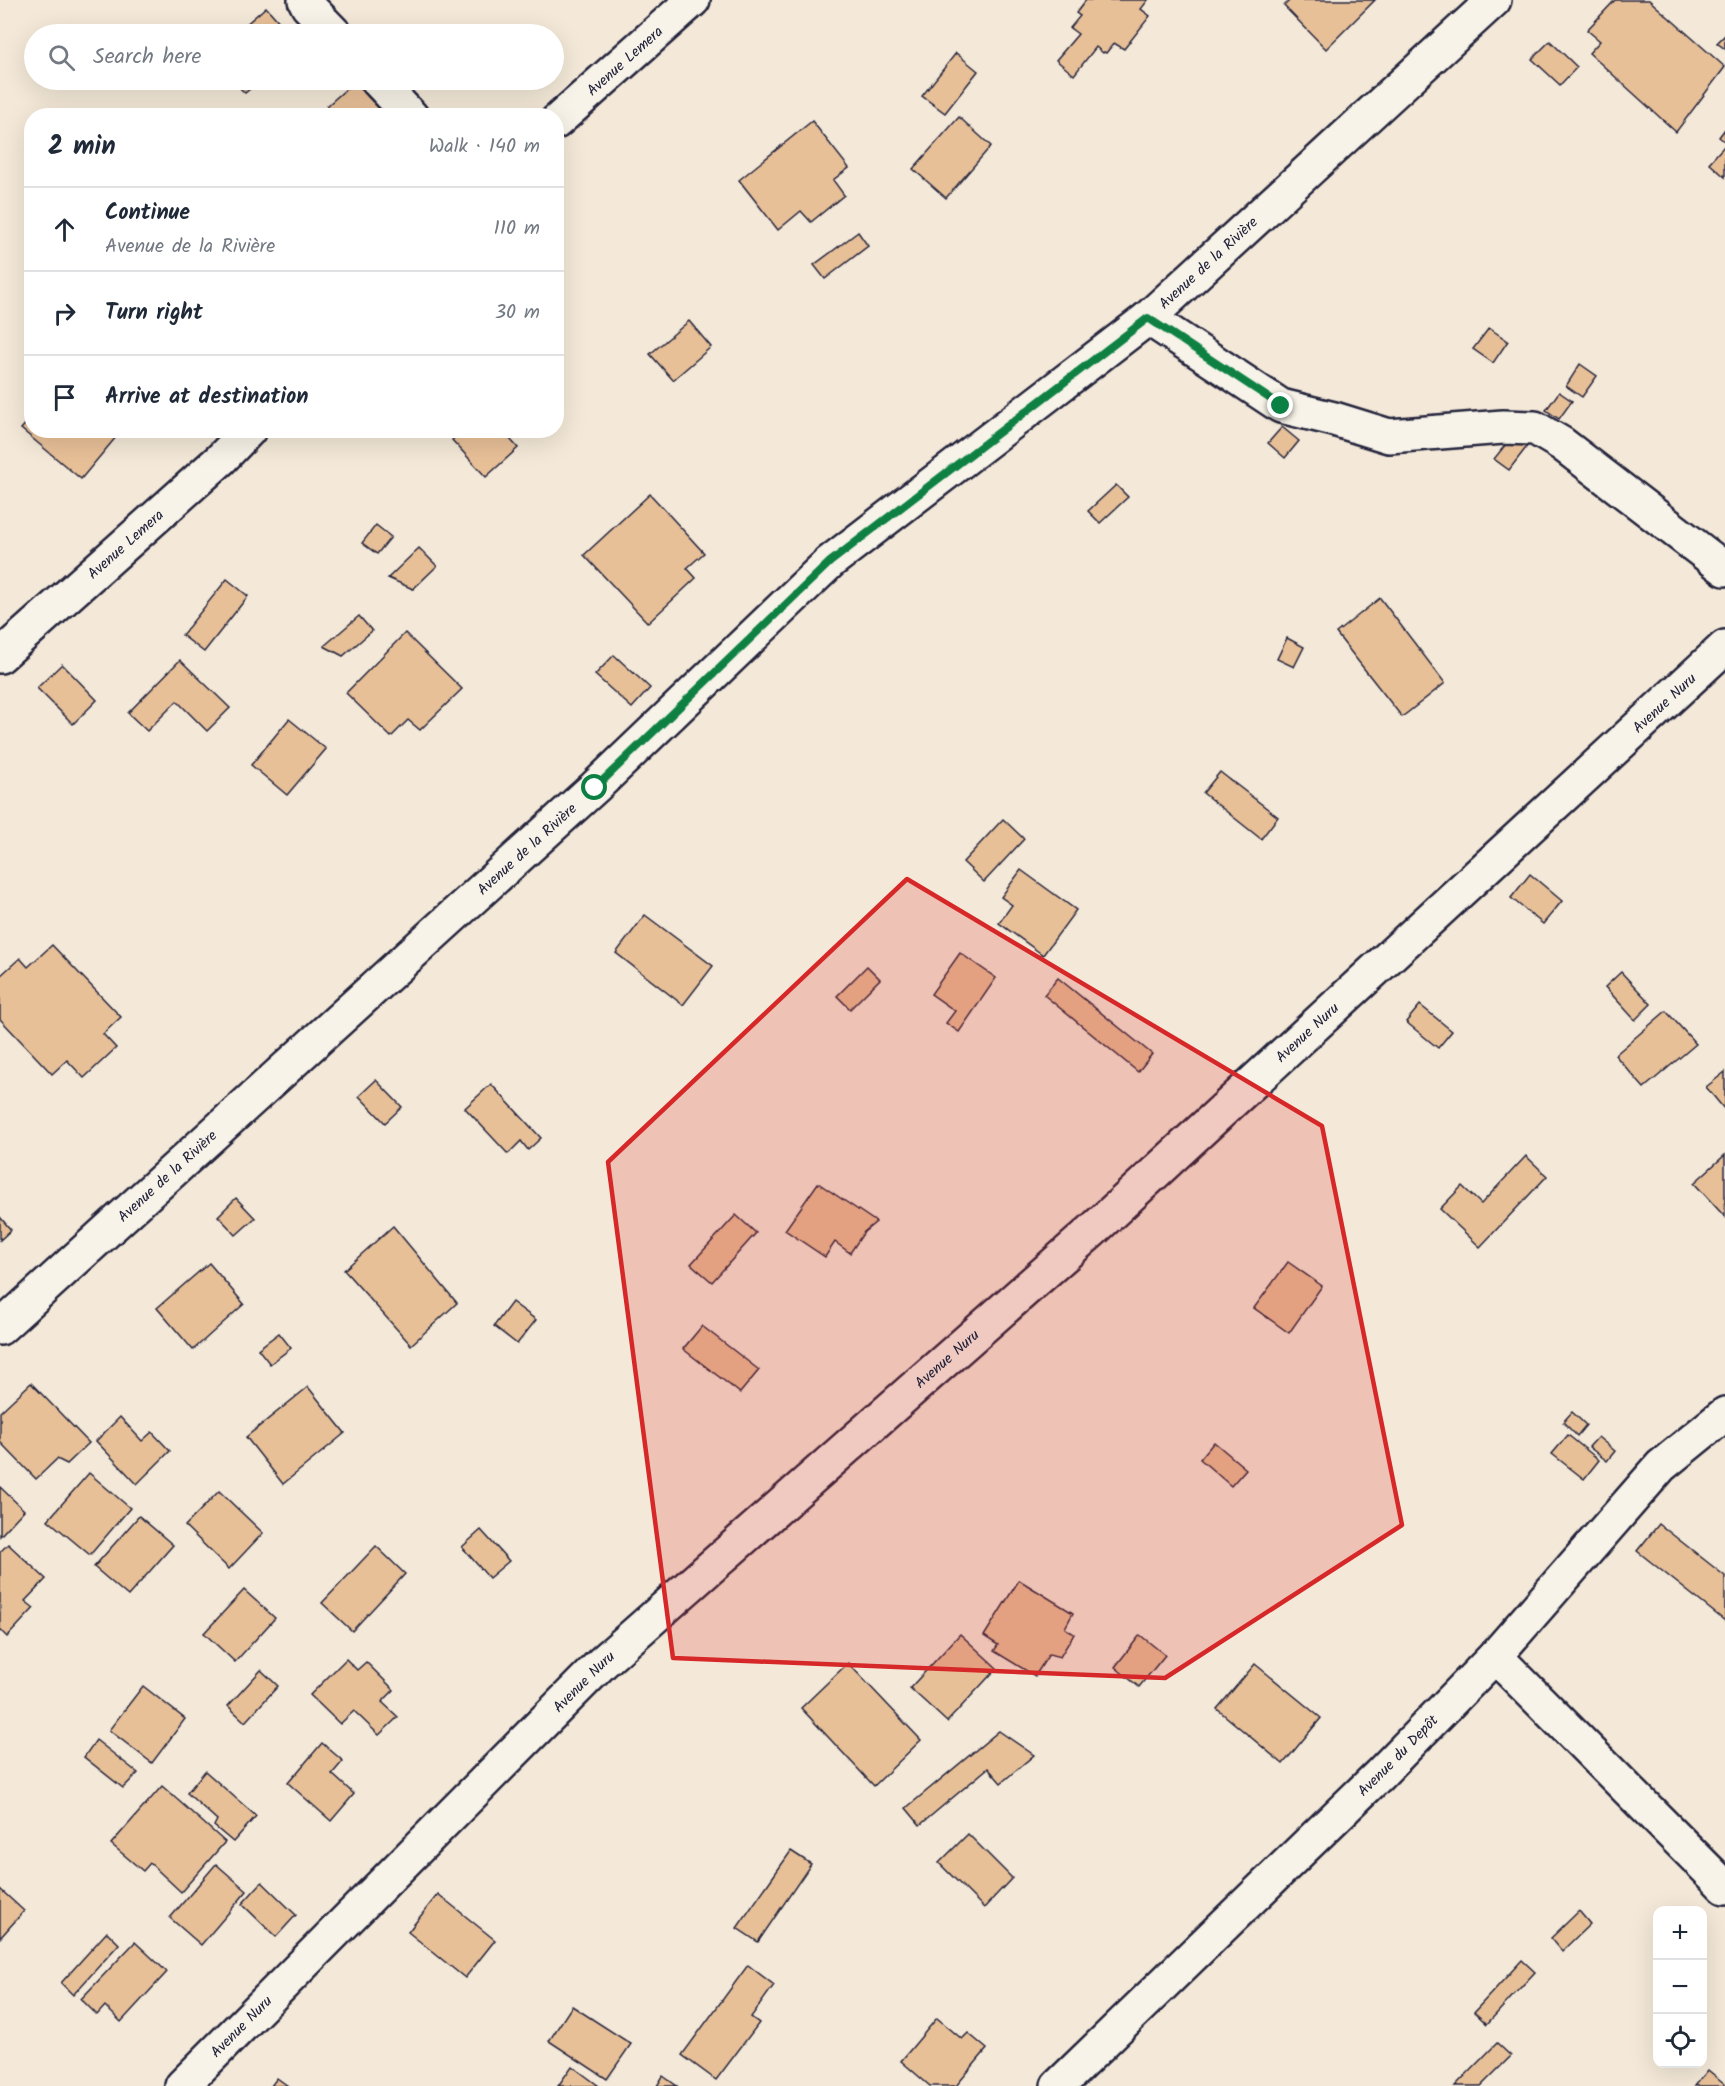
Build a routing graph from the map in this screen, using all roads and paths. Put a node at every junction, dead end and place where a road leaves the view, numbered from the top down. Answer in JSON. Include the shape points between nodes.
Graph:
{"nodes":[{"id":1,"x":305,"y":0,"type":"edge"},
{"id":2,"x":693,"y":0,"type":"edge"},
{"id":3,"x":1494,"y":0,"type":"edge"},
{"id":4,"x":325,"y":24,"type":"edge"},
{"id":5,"x":386,"y":90,"type":"edge"},
{"id":6,"x":403,"y":108,"type":"edge"},
{"id":7,"x":564,"y":115,"type":"edge"},
{"id":8,"x":1148,"y":318,"type":"junction"},
{"id":9,"x":241,"y":438,"type":"edge"},
{"id":10,"x":1725,"y":569,"type":"edge"},
{"id":11,"x":1725,"y":647,"type":"edge"},
{"id":12,"x":0,"y":656,"type":"edge"},
{"id":13,"x":0,"y":1328,"type":"edge"},
{"id":14,"x":1725,"y":1414,"type":"edge"},
{"id":15,"x":1495,"y":1656,"type":"junction"},
{"id":16,"x":1725,"y":1887,"type":"edge"},
{"id":17,"x":182,"y":2086,"type":"edge"},
{"id":18,"x":1058,"y":2086,"type":"edge"}],
"edges":[{"from":1,"to":4,"type":"street"},
{"from":2,"to":7,"type":"street","name":"Avenue Lemera"},
{"from":3,"to":8,"type":"street","name":"Avenue de la Rivière"},
{"from":5,"to":6,"type":"street"},
{"from":8,"to":10,"type":"street","via":[[1281,406],[1389,436],[1535,428],[1562,444]]},
{"from":8,"to":13,"type":"street","name":"Avenue de la Rivière","via":[[830,562],[595,788]]},
{"from":9,"to":12,"type":"street","name":"Avenue Lemera"},
{"from":11,"to":17,"type":"street","name":"Avenue Nuru","via":[[1093,1230],[602,1663]]},
{"from":14,"to":15,"type":"street","name":"Avenue du Depôt","via":[[1660,1466]]},
{"from":15,"to":16,"type":"street"},
{"from":15,"to":18,"type":"street","name":"Avenue du Depôt","via":[[1379,1775]]}]}
